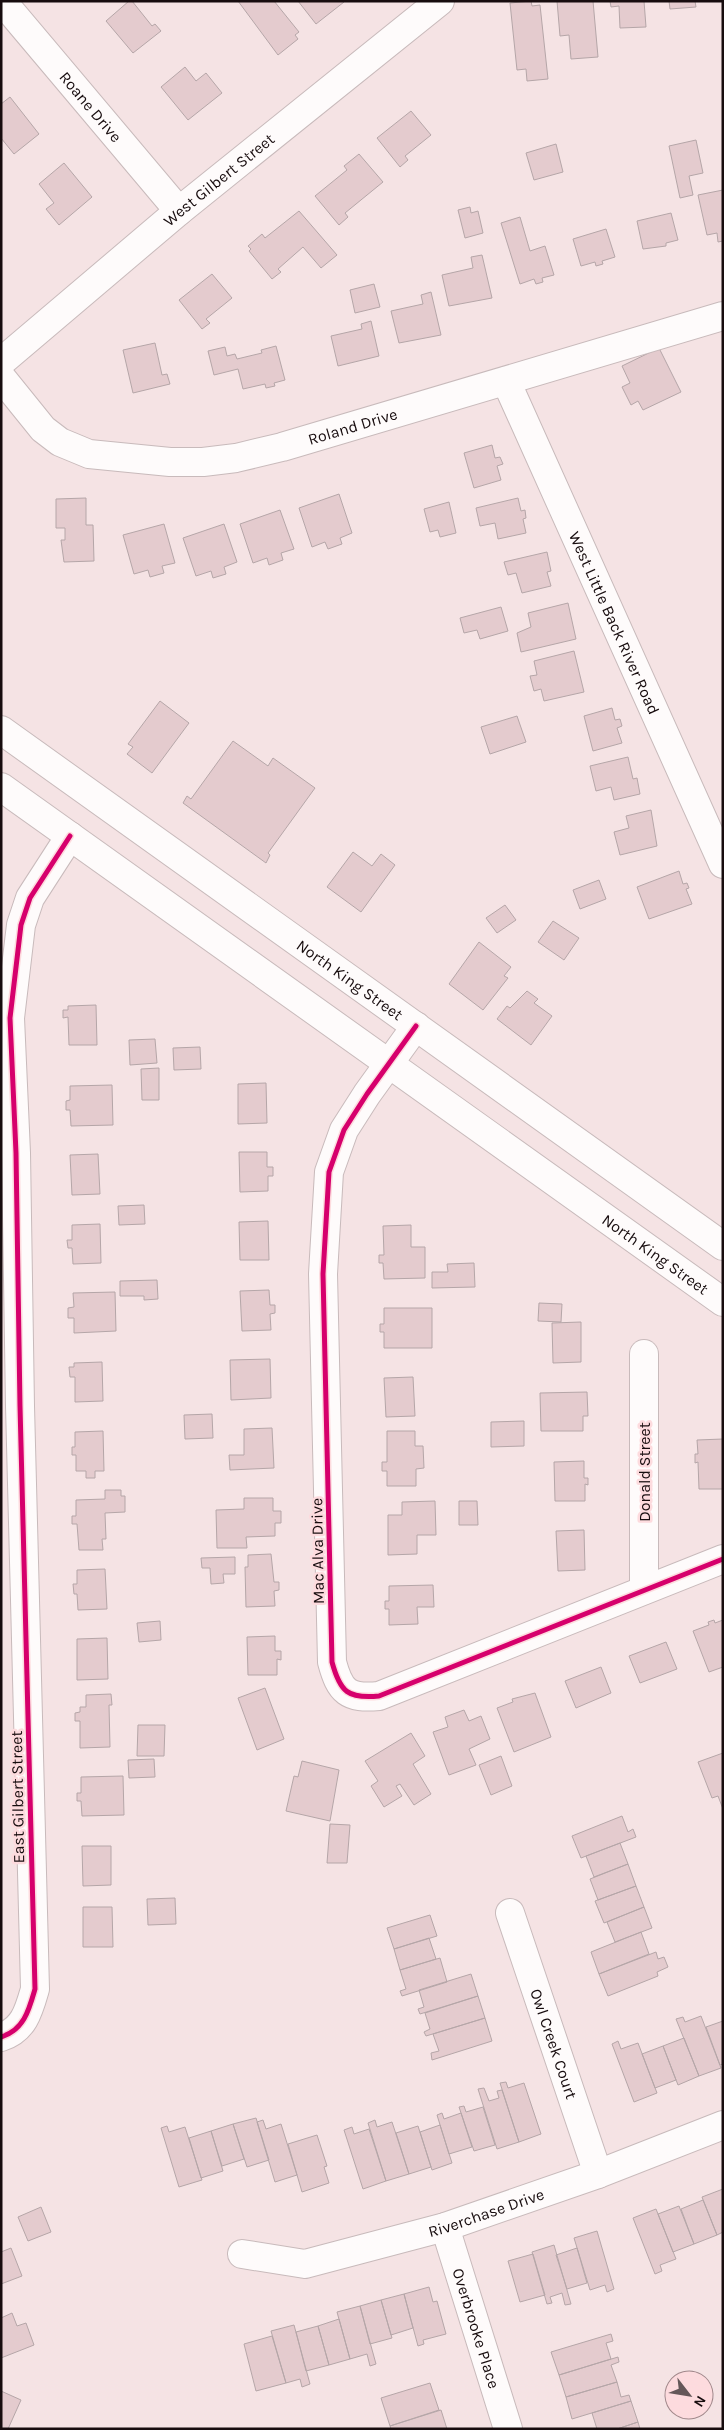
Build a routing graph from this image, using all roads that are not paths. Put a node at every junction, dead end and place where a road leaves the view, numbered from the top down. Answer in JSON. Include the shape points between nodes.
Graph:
{"nodes":[{"id":1,"x":2,"y":1,"type":"edge"},
{"id":2,"x":440,"y":1,"type":"edge"},
{"id":3,"x":179,"y":211,"type":"junction"},
{"id":4,"x":723,"y":316,"type":"edge"},
{"id":5,"x":1,"y":362,"type":"edge"},
{"id":6,"x":1,"y":377,"type":"edge"},
{"id":7,"x":506,"y":381,"type":"junction"},
{"id":8,"x":1,"y":730,"type":"edge"},
{"id":9,"x":1,"y":787,"type":"edge"},
{"id":10,"x":70,"y":836,"type":"junction"},
{"id":11,"x":723,"y":864,"type":"edge"},
{"id":12,"x":416,"y":1026,"type":"junction"},
{"id":13,"x":388,"y":1064,"type":"junction"},
{"id":14,"x":723,"y":1246,"type":"edge"},
{"id":15,"x":723,"y":1302,"type":"edge"},
{"id":16,"x":644,"y":1354,"type":"dead end"},
{"id":17,"x":10,"y":1406,"type":"edge"},
{"id":18,"x":723,"y":1559,"type":"edge"},
{"id":19,"x":644,"y":1590,"type":"junction"},
{"id":20,"x":510,"y":1913,"type":"dead end"},
{"id":21,"x":1,"y":2037,"type":"edge"},
{"id":22,"x":723,"y":2125,"type":"edge"},
{"id":23,"x":598,"y":2174,"type":"junction"},
{"id":24,"x":445,"y":2227,"type":"junction"},
{"id":25,"x":242,"y":2254,"type":"dead end"},
{"id":26,"x":508,"y":2429,"type":"edge"}],
"edges":[{"from":1,"to":3,"type":"street","name":"Roane Drive"},
{"from":2,"to":3,"type":"street","name":"West Gilbert Street"},
{"from":3,"to":5,"type":"street","name":"West Gilbert Street"},
{"from":4,"to":7,"type":"street","name":"Roland Drive"},
{"from":6,"to":7,"type":"street","name":"Roland Drive","via":[[43,430],[60,442],[89,454],[194,462],[236,458],[282,447]]},
{"from":7,"to":11,"type":"street","name":"West Little Back River Road"},
{"from":8,"to":12,"type":"street","name":"North King Street"},
{"from":9,"to":10,"type":"street","name":"North King Street"},
{"from":10,"to":13,"type":"street","name":"North King Street"},
{"from":10,"to":17,"type":"street","name":"East Gilbert Street","via":[[30,898],[21,925],[11,1001],[16,1153]]},
{"from":12,"to":13,"type":"street","name":"Mac Alva Drive"},
{"from":12,"to":14,"type":"street","name":"North King Street"},
{"from":13,"to":15,"type":"street","name":"North King Street"},
{"from":13,"to":19,"type":"street","name":"Mac Alva Drive","via":[[344,1130],[329,1172],[326,1205],[323,1274],[331,1642],[337,1681],[347,1693],[362,1698],[380,1696]]},
{"from":16,"to":19,"type":"street","name":"Donald Street"},
{"from":17,"to":21,"type":"street","name":"East Gilbert Street","via":[[35,1989],[26,2019]]},
{"from":18,"to":19,"type":"street","name":"Mac Alva Drive"},
{"from":20,"to":23,"type":"street","name":"Owl Creek Court"},
{"from":22,"to":23,"type":"street","name":"Riverchase Drive"},
{"from":23,"to":24,"type":"street","name":"Riverchase Drive"},
{"from":24,"to":25,"type":"street","name":"Riverchase Drive","via":[[305,2264]]},
{"from":24,"to":26,"type":"street","name":"Overbrooke Place"}]}
